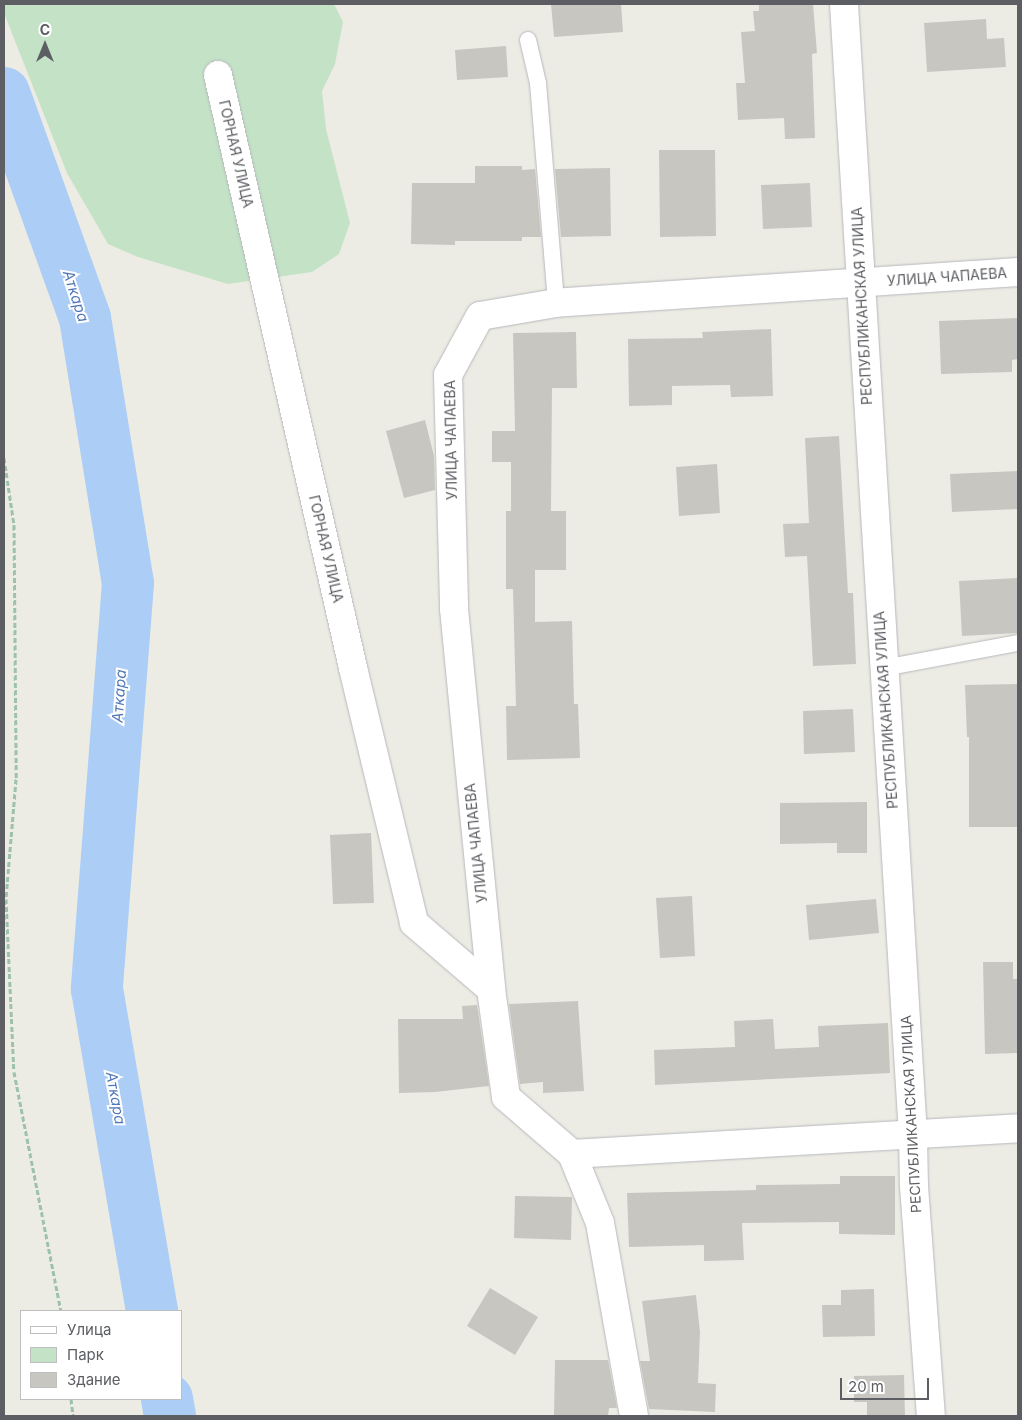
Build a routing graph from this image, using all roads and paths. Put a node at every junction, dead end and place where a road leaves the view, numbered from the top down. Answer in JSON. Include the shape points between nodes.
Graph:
{"nodes":[{"id":1,"x":844,"y":4,"type":"edge"},
{"id":2,"x":528,"y":40,"type":"dead end"},
{"id":3,"x":218,"y":75,"type":"dead end"},
{"id":4,"x":1018,"y":272,"type":"edge"},
{"id":5,"x":860,"y":283,"type":"junction"},
{"id":6,"x":556,"y":303,"type":"junction"},
{"id":7,"x":4,"y":458,"type":"edge"},
{"id":8,"x":1018,"y":643,"type":"edge"},
{"id":9,"x":884,"y":668,"type":"junction"},
{"id":10,"x":491,"y":989,"type":"junction"},
{"id":11,"x":1018,"y":1128,"type":"edge"},
{"id":12,"x":913,"y":1136,"type":"junction"},
{"id":13,"x":572,"y":1154,"type":"junction"},
{"id":14,"x":61,"y":1310,"type":"edge"},
{"id":15,"x":71,"y":1400,"type":"edge"},
{"id":16,"x":73,"y":1416,"type":"edge"},
{"id":17,"x":634,"y":1416,"type":"edge"},
{"id":18,"x":931,"y":1416,"type":"edge"}],
"edges":[{"from":1,"to":5,"type":"street","name":"РЕСПУБЛИКАНСКАЯ УЛИЦА"},
{"from":2,"to":6,"type":"lane","via":[[538,83]]},
{"from":3,"to":10,"type":"street","name":"ГОРНАЯ УЛИЦА","via":[[414,923]]},
{"from":4,"to":5,"type":"street","name":"УЛИЦА ЧАПАЕВА"},
{"from":5,"to":6,"type":"street","name":"УЛИЦА ЧАПАЕВА"},
{"from":5,"to":9,"type":"street","name":"РЕСПУБЛИКАНСКАЯ УЛИЦА"},
{"from":6,"to":10,"type":"street","name":"УЛИЦА ЧАПАЕВА","via":[[480,316],[448,375],[454,609]]},
{"from":7,"to":14,"type":"path","via":[[14,525],[16,779],[6,899],[14,1072]]},
{"from":8,"to":9,"type":"lane"},
{"from":9,"to":12,"type":"street","name":"РЕСПУБЛИКАНСКАЯ УЛИЦА"},
{"from":10,"to":13,"type":"street","via":[[506,1097]]},
{"from":11,"to":12,"type":"street"},
{"from":12,"to":13,"type":"street"},
{"from":12,"to":18,"type":"street","name":"РЕСПУБЛИКАНСКАЯ УЛИЦА"},
{"from":13,"to":17,"type":"street","via":[[600,1223]]},
{"from":15,"to":16,"type":"path"}]}
